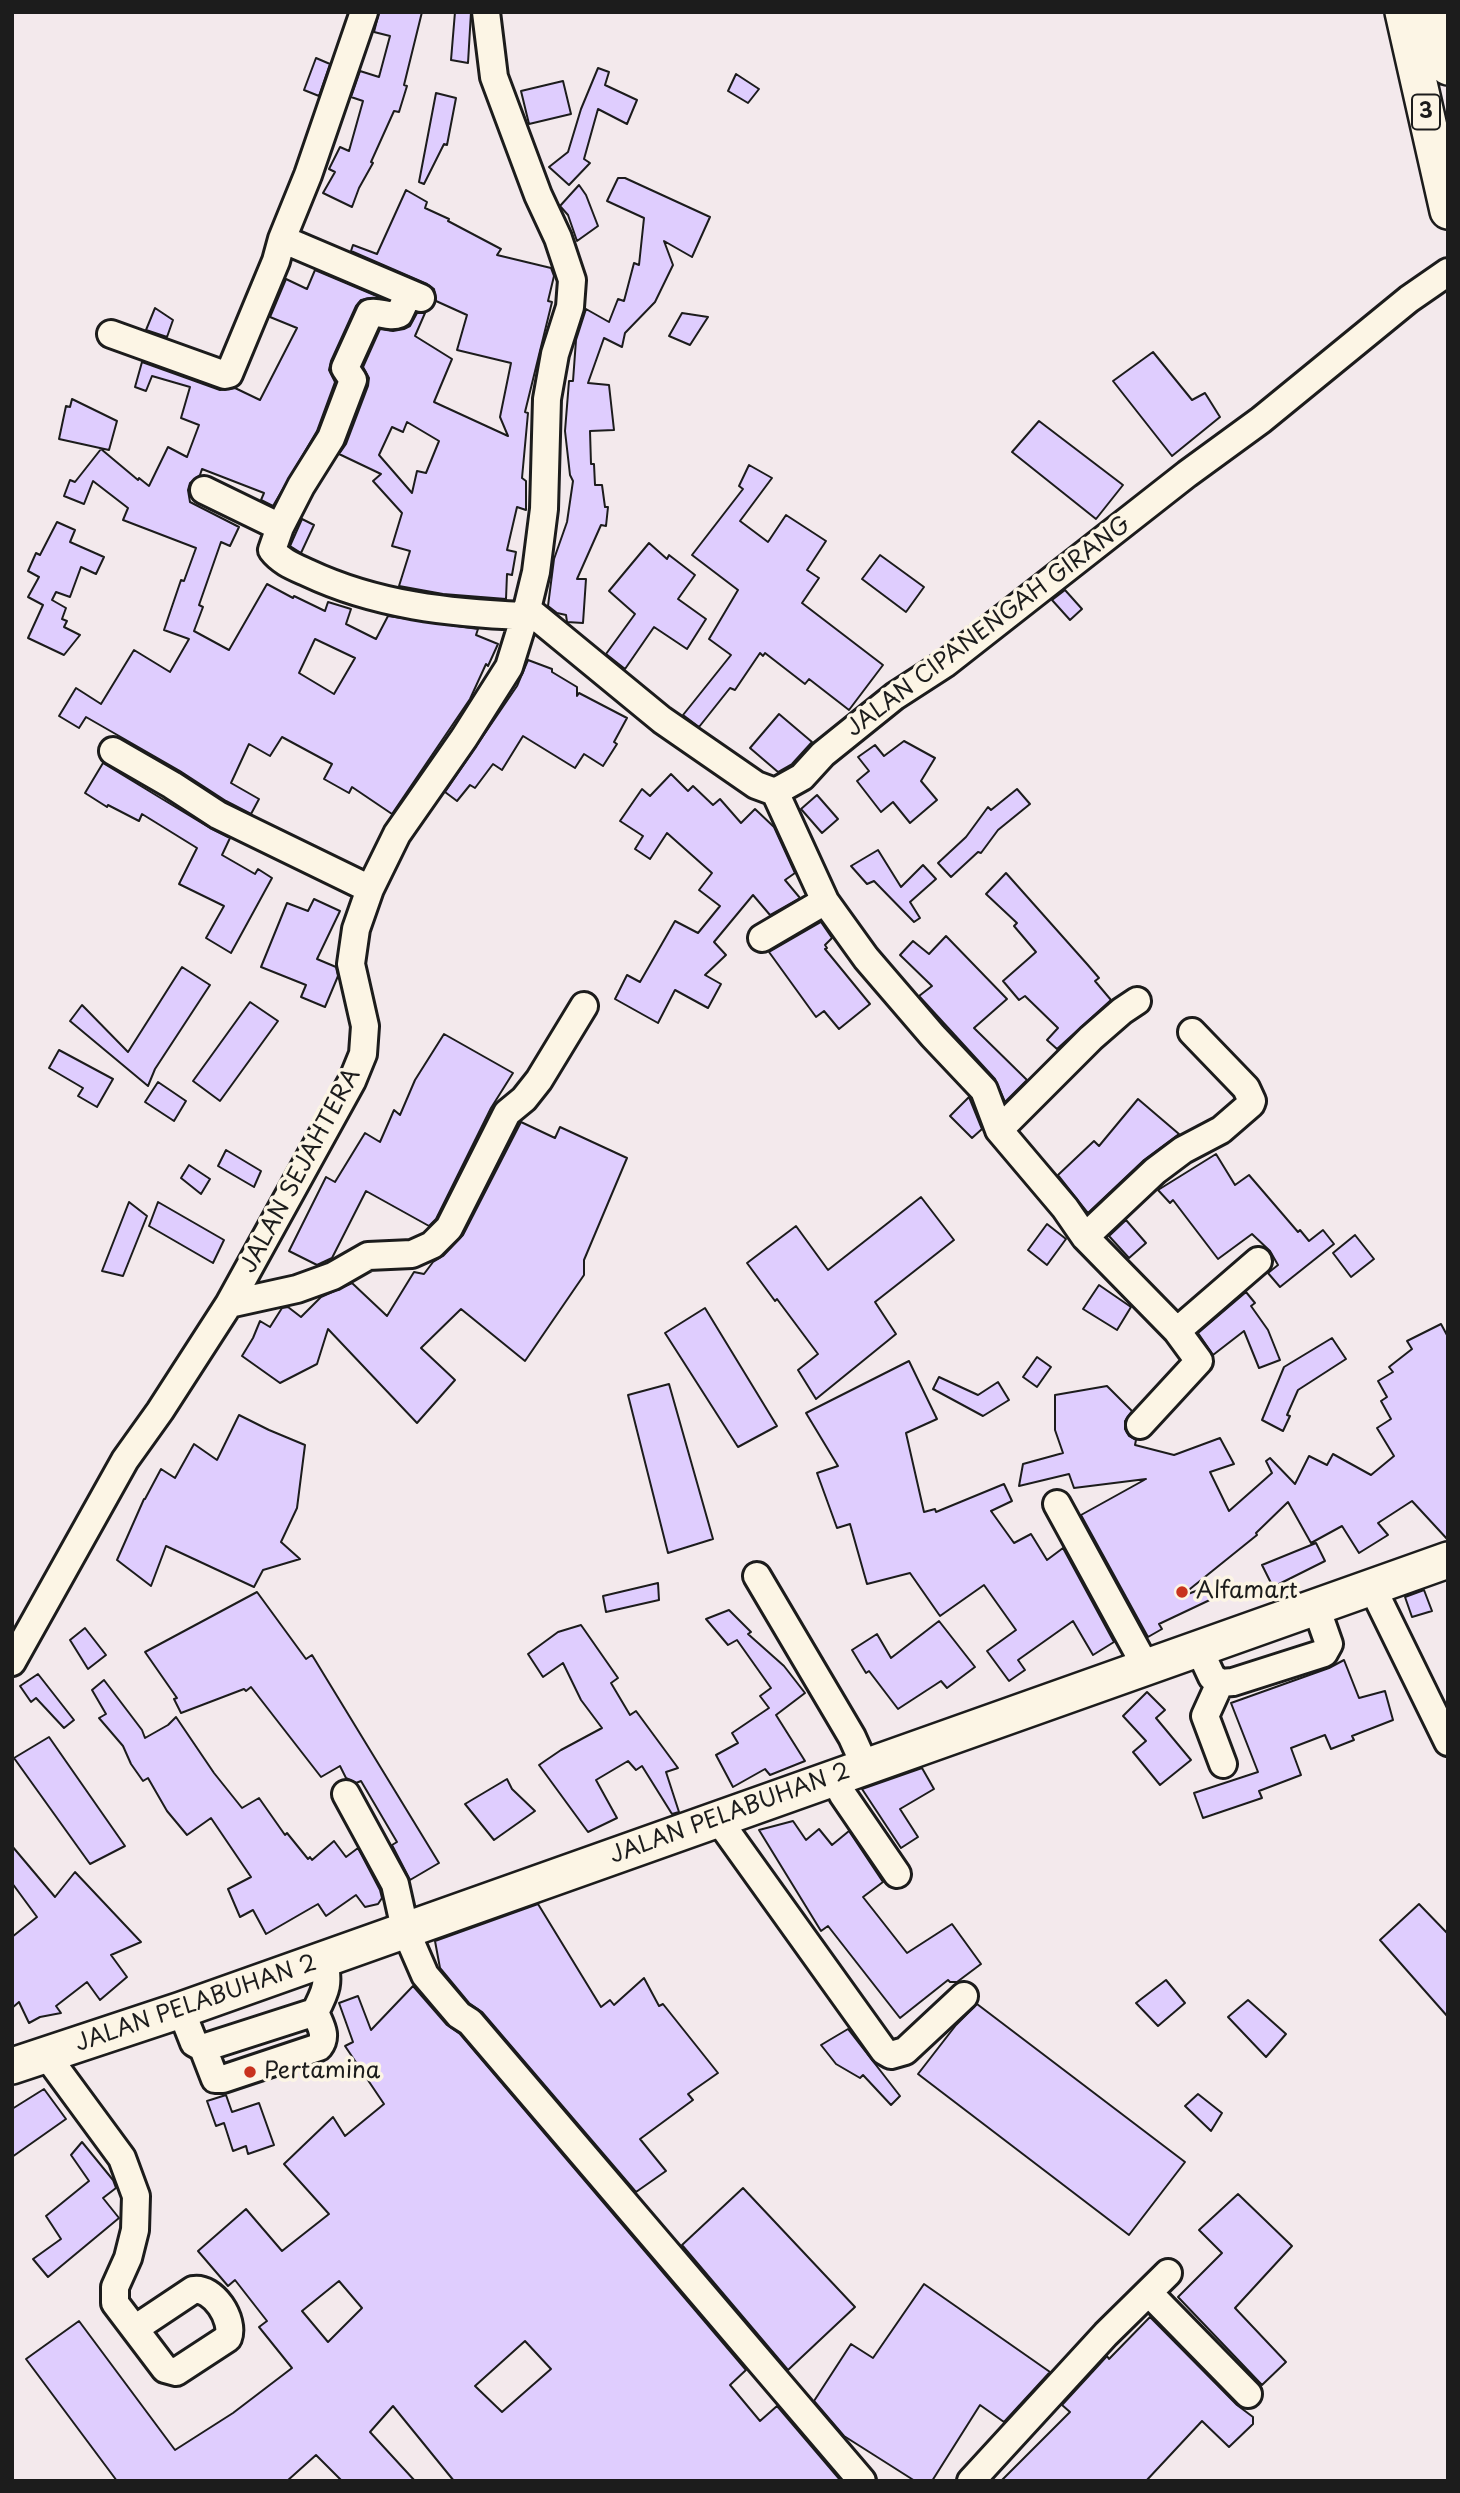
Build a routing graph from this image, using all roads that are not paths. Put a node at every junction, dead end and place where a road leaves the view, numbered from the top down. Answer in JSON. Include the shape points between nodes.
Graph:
{"nodes":[{"id":1,"x":364,"y":12,"type":"edge"},
{"id":2,"x":486,"y":12,"type":"edge"},
{"id":3,"x":1404,"y":12,"type":"edge"},
{"id":4,"x":1437,"y":12,"type":"edge"},
{"id":5,"x":1448,"y":67,"type":"edge"},
{"id":6,"x":1448,"y":211,"type":"edge"},
{"id":7,"x":282,"y":239,"type":"junction"},
{"id":8,"x":1448,"y":272,"type":"edge"},
{"id":9,"x":111,"y":334,"type":"dead end"},
{"id":10,"x":204,"y":490,"type":"dead end"},
{"id":11,"x":280,"y":527,"type":"junction"},
{"id":12,"x":526,"y":613,"type":"junction"},
{"id":13,"x":113,"y":751,"type":"dead end"},
{"id":14,"x":775,"y":792,"type":"junction"},
{"id":15,"x":370,"y":889,"type":"junction"},
{"id":16,"x":825,"y":901,"type":"junction"},
{"id":17,"x":762,"y":938,"type":"dead end"},
{"id":18,"x":1137,"y":1001,"type":"dead end"},
{"id":19,"x":584,"y":1006,"type":"dead end"},
{"id":20,"x":1192,"y":1031,"type":"dead end"},
{"id":21,"x":999,"y":1130,"type":"junction"},
{"id":22,"x":1085,"y":1237,"type":"junction"},
{"id":23,"x":1258,"y":1261,"type":"dead end"},
{"id":24,"x":229,"y":1304,"type":"junction"},
{"id":25,"x":1177,"y":1332,"type":"junction"},
{"id":26,"x":1140,"y":1425,"type":"dead end"},
{"id":27,"x":1057,"y":1504,"type":"dead end"},
{"id":28,"x":1448,"y":1560,"type":"edge"},
{"id":29,"x":757,"y":1576,"type":"dead end"},
{"id":30,"x":1372,"y":1587,"type":"junction"},
{"id":31,"x":1317,"y":1607,"type":"junction"},
{"id":32,"x":22,"y":1622,"type":"edge"},
{"id":33,"x":1199,"y":1649,"type":"junction"},
{"id":34,"x":12,"y":1662,"type":"edge"},
{"id":35,"x":1146,"y":1667,"type":"junction"},
{"id":36,"x":1220,"y":1683,"type":"junction"},
{"id":37,"x":1448,"y":1742,"type":"edge"},
{"id":38,"x":1223,"y":1764,"type":"dead end"},
{"id":39,"x":849,"y":1771,"type":"junction"},
{"id":40,"x":346,"y":1794,"type":"dead end"},
{"id":41,"x":717,"y":1818,"type":"junction"},
{"id":42,"x":897,"y":1874,"type":"dead end"},
{"id":43,"x":405,"y":1929,"type":"junction"},
{"id":44,"x":323,"y":1959,"type":"junction"},
{"id":45,"x":964,"y":1996,"type":"dead end"},
{"id":46,"x":181,"y":2010,"type":"junction"},
{"id":47,"x":315,"y":2012,"type":"junction"},
{"id":48,"x":203,"y":2048,"type":"junction"},
{"id":49,"x":47,"y":2056,"type":"junction"},
{"id":50,"x":12,"y":2066,"type":"edge"},
{"id":51,"x":1168,"y":2273,"type":"dead end"},
{"id":52,"x":1149,"y":2293,"type":"junction"},
{"id":53,"x":136,"y":2328,"type":"dead end"},
{"id":54,"x":1248,"y":2395,"type":"dead end"},
{"id":55,"x":862,"y":2481,"type":"edge"},
{"id":56,"x":971,"y":2481,"type":"edge"}],
"edges":[{"from":1,"to":7,"type":"street"},
{"from":2,"to":12,"type":"street","name":"JALAN SEJAHTERA","via":[[494,76],[572,280],[570,307],[547,399],[544,509]]},
{"from":3,"to":6,"type":"main road","number":"3"},
{"from":4,"to":5,"type":"main road","number":"3"},
{"from":7,"to":9,"type":"street","via":[[229,374]]},
{"from":7,"to":11,"type":"street","via":[[415,296],[399,314],[370,313],[365,321],[345,368],[353,380],[331,438]]},
{"from":8,"to":14,"type":"street","name":"JALAN CIPANENGAH GIRANG","via":[[946,663],[895,696],[822,754],[802,777]]},
{"from":10,"to":11,"type":"street"},
{"from":11,"to":12,"type":"street","via":[[272,545],[276,556],[333,585],[424,608],[472,614]]},
{"from":12,"to":14,"type":"street","via":[[662,719],[757,785]]},
{"from":12,"to":15,"type":"street","name":"JALAN SEJAHTERA","via":[[509,667],[397,834]]},
{"from":13,"to":15,"type":"street","via":[[218,815]]},
{"from":14,"to":16,"type":"street"},
{"from":15,"to":24,"type":"street","name":"JALAN SEJAHTERA","via":[[356,929],[351,964],[365,1026],[363,1054]]},
{"from":16,"to":17,"type":"street"},
{"from":16,"to":21,"type":"street","via":[[866,958],[984,1090]]},
{"from":18,"to":21,"type":"street","via":[[1091,1038]]},
{"from":19,"to":24,"type":"street","via":[[539,1080],[507,1113],[449,1228],[432,1245],[412,1254],[368,1256],[297,1289]]},
{"from":20,"to":22,"type":"street","via":[[1245,1088],[1251,1104],[1221,1130],[1155,1171]]},
{"from":21,"to":22,"type":"street"},
{"from":22,"to":25,"type":"street"},
{"from":23,"to":25,"type":"street"},
{"from":24,"to":32,"type":"street","name":"JALAN SEJAHTERA"},
{"from":25,"to":26,"type":"street","via":[[1199,1361]]},
{"from":27,"to":35,"type":"street"},
{"from":28,"to":30,"type":"main road","name":"JALAN PELABUHAN 2"},
{"from":29,"to":39,"type":"street","via":[[852,1737]]},
{"from":30,"to":31,"type":"main road","name":"JALAN PELABUHAN 2"},
{"from":30,"to":37,"type":"street"},
{"from":31,"to":33,"type":"main road","name":"JALAN PELABUHAN 2"},
{"from":31,"to":36,"type":"street","via":[[1329,1643],[1324,1653]]},
{"from":32,"to":34,"type":"street","name":"JALAN SEJAHTERA"},
{"from":33,"to":35,"type":"main road","name":"JALAN PELABUHAN 2"},
{"from":33,"to":36,"type":"street"},
{"from":35,"to":39,"type":"main road","name":"JALAN PELABUHAN 2"},
{"from":36,"to":38,"type":"street","via":[[1205,1716]]},
{"from":39,"to":41,"type":"main road","name":"JALAN PELABUHAN 2"},
{"from":39,"to":42,"type":"street","via":[[843,1795]]},
{"from":40,"to":43,"type":"street","via":[[395,1884]]},
{"from":41,"to":43,"type":"main road","name":"JALAN PELABUHAN 2"},
{"from":41,"to":45,"type":"street","via":[[884,2052],[905,2051]]},
{"from":43,"to":44,"type":"main road","name":"JALAN PELABUHAN 2"},
{"from":43,"to":55,"type":"street","via":[[425,1975]]},
{"from":44,"to":46,"type":"main road","name":"JALAN PELABUHAN 2"},
{"from":44,"to":47,"type":"street","via":[[328,1976]]},
{"from":46,"to":48,"type":"street","via":[[194,2043]]},
{"from":46,"to":49,"type":"main road","name":"JALAN PELABUHAN 2"},
{"from":47,"to":48,"type":"street"},
{"from":47,"to":48,"type":"street","via":[[324,2035],[318,2047],[223,2079],[215,2079]]},
{"from":49,"to":50,"type":"main road","name":"JALAN PELABUHAN 2"},
{"from":49,"to":53,"type":"street","via":[[122,2158],[136,2196],[135,2230],[115,2287],[115,2303]]},
{"from":51,"to":52,"type":"street"},
{"from":52,"to":54,"type":"street"},
{"from":52,"to":56,"type":"street"}]}
